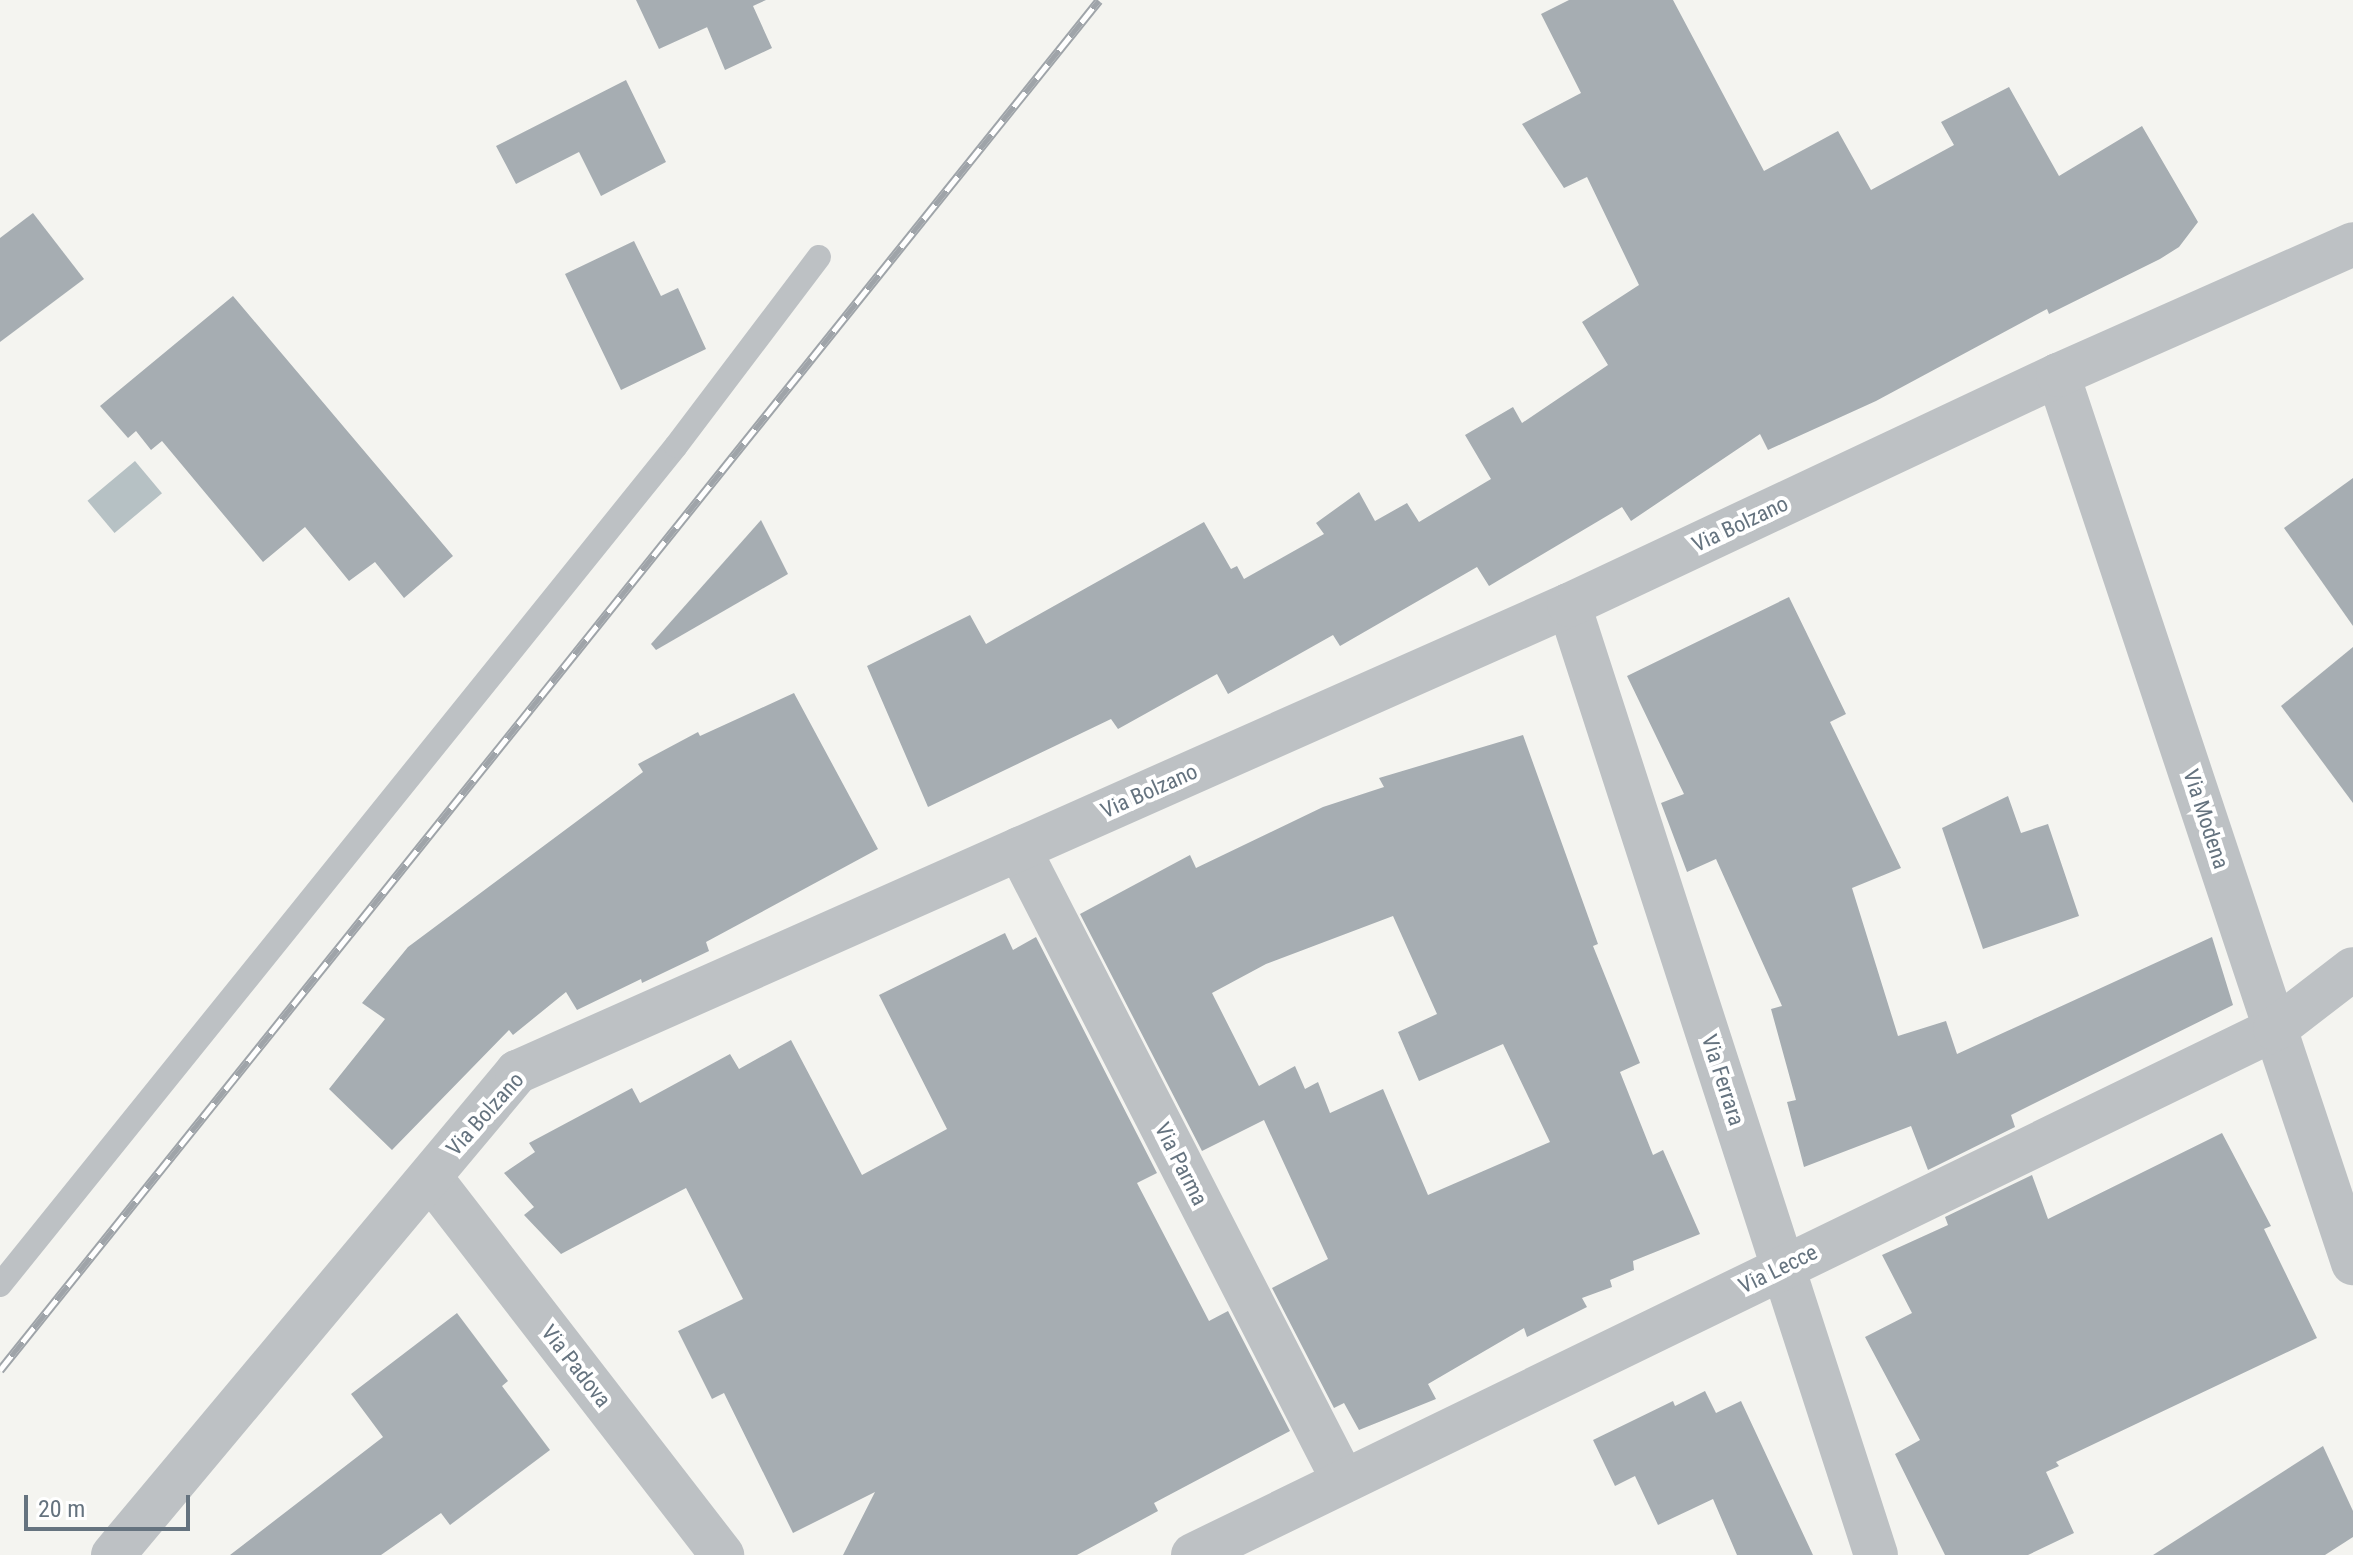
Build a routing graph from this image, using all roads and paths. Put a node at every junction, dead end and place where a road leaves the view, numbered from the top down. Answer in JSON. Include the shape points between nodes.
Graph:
{"nodes":[{"id":1,"x":2353,"y":244,"type":"edge"},
{"id":2,"x":819,"y":257,"type":"dead end"},
{"id":3,"x":2058,"y":375,"type":"junction"},
{"id":4,"x":1569,"y":605,"type":"junction"},
{"id":5,"x":1019,"y":849,"type":"junction"},
{"id":6,"x":2353,"y":969,"type":"edge"},
{"id":7,"x":2275,"y":1029,"type":"junction"},
{"id":8,"x":430,"y":1177,"type":"junction"},
{"id":9,"x":2353,"y":1263,"type":"edge"},
{"id":10,"x":1783,"y":1267,"type":"junction"},
{"id":11,"x":0,"y":1285,"type":"edge"},
{"id":12,"x":1343,"y":1480,"type":"junction"},
{"id":13,"x":113,"y":1555,"type":"edge"},
{"id":14,"x":722,"y":1555,"type":"edge"},
{"id":15,"x":1193,"y":1555,"type":"edge"},
{"id":16,"x":1876,"y":1555,"type":"edge"}],
"edges":[{"from":1,"to":3,"type":"street","name":"Via Bolzano"},
{"from":2,"to":11,"type":"lane","via":[[676,446]]},
{"from":3,"to":4,"type":"street","name":"Via Bolzano"},
{"from":3,"to":7,"type":"street","name":"Via Modena"},
{"from":4,"to":5,"type":"street","name":"Via Bolzano"},
{"from":4,"to":10,"type":"street","name":"Via Ferrara"},
{"from":5,"to":8,"type":"street","name":"Via Bolzano","via":[[517,1072]]},
{"from":5,"to":12,"type":"street","name":"Via Parma"},
{"from":6,"to":7,"type":"street","name":"Via Lecce"},
{"from":7,"to":9,"type":"street","name":"Via Modena"},
{"from":7,"to":10,"type":"street","name":"Via Lecce"},
{"from":8,"to":13,"type":"street","name":"Via Bolzano"},
{"from":8,"to":14,"type":"street","name":"Via Padova"},
{"from":10,"to":12,"type":"street","name":"Via Lecce"},
{"from":10,"to":16,"type":"street","name":"Via Ferrara"},
{"from":12,"to":15,"type":"street","name":"Via Lecce"}]}
